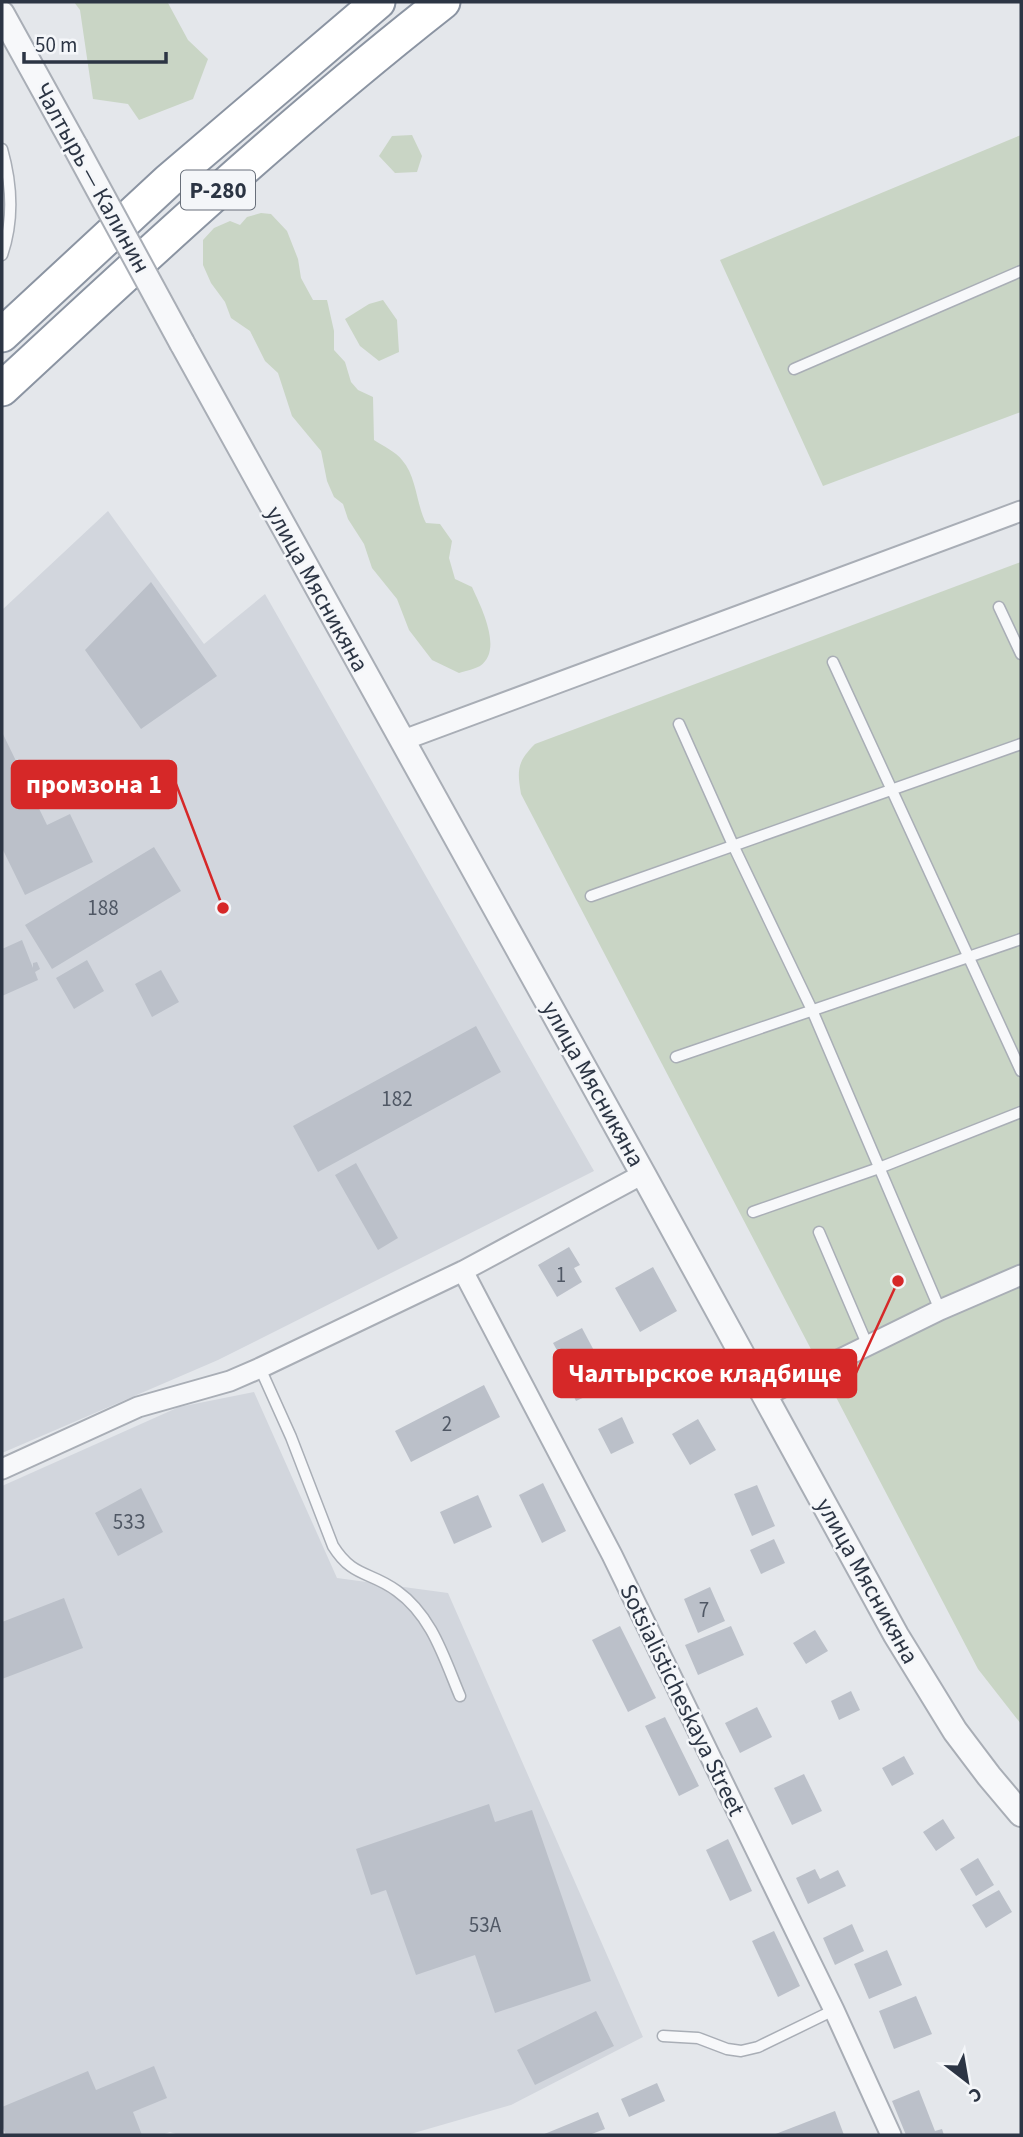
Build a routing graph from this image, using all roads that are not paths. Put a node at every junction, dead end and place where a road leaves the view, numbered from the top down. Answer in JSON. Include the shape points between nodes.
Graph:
{"nodes":[{"id":1,"x":378,"y":2,"type":"edge"},
{"id":2,"x":443,"y":2,"type":"edge"},
{"id":3,"x":2,"y":14,"type":"edge"},
{"id":4,"x":2,"y":149,"type":"edge"},
{"id":5,"x":2,"y":256,"type":"edge"},
{"id":6,"x":1021,"y":271,"type":"edge"},
{"id":7,"x":2,"y":335,"type":"edge"},
{"id":8,"x":182,"y":343,"type":"joint"},
{"id":9,"x":794,"y":369,"type":"dead end"},
{"id":10,"x":2,"y":389,"type":"edge"},
{"id":11,"x":1021,"y":511,"type":"edge"},
{"id":12,"x":999,"y":607,"type":"dead end"},
{"id":13,"x":1021,"y":654,"type":"edge"},
{"id":14,"x":833,"y":662,"type":"dead end"},
{"id":15,"x":679,"y":724,"type":"dead end"},
{"id":16,"x":401,"y":740,"type":"junction"},
{"id":17,"x":1021,"y":744,"type":"edge"},
{"id":18,"x":892,"y":790,"type":"junction"},
{"id":19,"x":733,"y":845,"type":"junction"},
{"id":20,"x":591,"y":896,"type":"dead end"},
{"id":21,"x":1021,"y":939,"type":"edge"},
{"id":22,"x":968,"y":957,"type":"junction"},
{"id":23,"x":812,"y":1010,"type":"junction"},
{"id":24,"x":676,"y":1057,"type":"dead end"},
{"id":25,"x":1021,"y":1071,"type":"edge"},
{"id":26,"x":1021,"y":1112,"type":"edge"},
{"id":27,"x":879,"y":1168,"type":"junction"},
{"id":28,"x":643,"y":1174,"type":"junction"},
{"id":29,"x":753,"y":1212,"type":"dead end"},
{"id":30,"x":819,"y":1232,"type":"dead end"},
{"id":31,"x":463,"y":1271,"type":"junction"},
{"id":32,"x":1021,"y":1275,"type":"edge"},
{"id":33,"x":940,"y":1310,"type":"junction"},
{"id":34,"x":867,"y":1344,"type":"junction"},
{"id":35,"x":260,"y":1368,"type":"junction"},
{"id":36,"x":765,"y":1396,"type":"junction"},
{"id":37,"x":2,"y":1469,"type":"edge"},
{"id":38,"x":460,"y":1696,"type":"dead end"},
{"id":39,"x":1021,"y":1814,"type":"edge"},
{"id":40,"x":834,"y":2010,"type":"junction"},
{"id":41,"x":663,"y":2036,"type":"dead end"},
{"id":42,"x":891,"y":2135,"type":"edge"}],
"edges":[{"from":1,"to":7,"type":"highway","number":"Р-280","via":[[168,181]]},
{"from":2,"to":10,"type":"highway","number":"Р-280","via":[[195,210]]},
{"from":3,"to":8,"type":"street","name":"Чалтырь — Калинин","bridge":true},
{"from":4,"to":5,"type":"lane","via":[[8,172],[10,224]]},
{"from":6,"to":9,"type":"lane"},
{"from":8,"to":16,"type":"street","name":"улица Мясникяна"},
{"from":11,"to":16,"type":"street"},
{"from":12,"to":13,"type":"lane"},
{"from":14,"to":18,"type":"lane"},
{"from":15,"to":19,"type":"lane"},
{"from":16,"to":28,"type":"street","name":"улица Мясникяна"},
{"from":17,"to":18,"type":"lane"},
{"from":18,"to":19,"type":"lane"},
{"from":18,"to":22,"type":"lane"},
{"from":19,"to":20,"type":"lane"},
{"from":19,"to":23,"type":"lane"},
{"from":21,"to":22,"type":"lane"},
{"from":22,"to":23,"type":"lane"},
{"from":22,"to":25,"type":"lane"},
{"from":23,"to":24,"type":"lane"},
{"from":23,"to":27,"type":"lane"},
{"from":26,"to":27,"type":"lane"},
{"from":27,"to":29,"type":"lane"},
{"from":27,"to":33,"type":"lane"},
{"from":28,"to":31,"type":"street"},
{"from":28,"to":36,"type":"street","name":"улица Мясникяна"},
{"from":30,"to":34,"type":"lane"},
{"from":31,"to":35,"type":"street"},
{"from":31,"to":40,"type":"street","name":"Sotsialisticheskaya Street","via":[[612,1555]]},
{"from":32,"to":33,"type":"street"},
{"from":33,"to":34,"type":"street"},
{"from":34,"to":36,"type":"street"},
{"from":35,"to":37,"type":"street","via":[[138,1407]]},
{"from":35,"to":38,"type":"lane","via":[[333,1546],[353,1570],[381,1580],[414,1605],[429,1625]]},
{"from":36,"to":39,"type":"street","name":"улица Мясникяна","via":[[923,1683]]},
{"from":40,"to":41,"type":"lane","via":[[741,2051],[698,2038]]},
{"from":40,"to":42,"type":"street","name":"Sotsialisticheskaya Street"}]}
